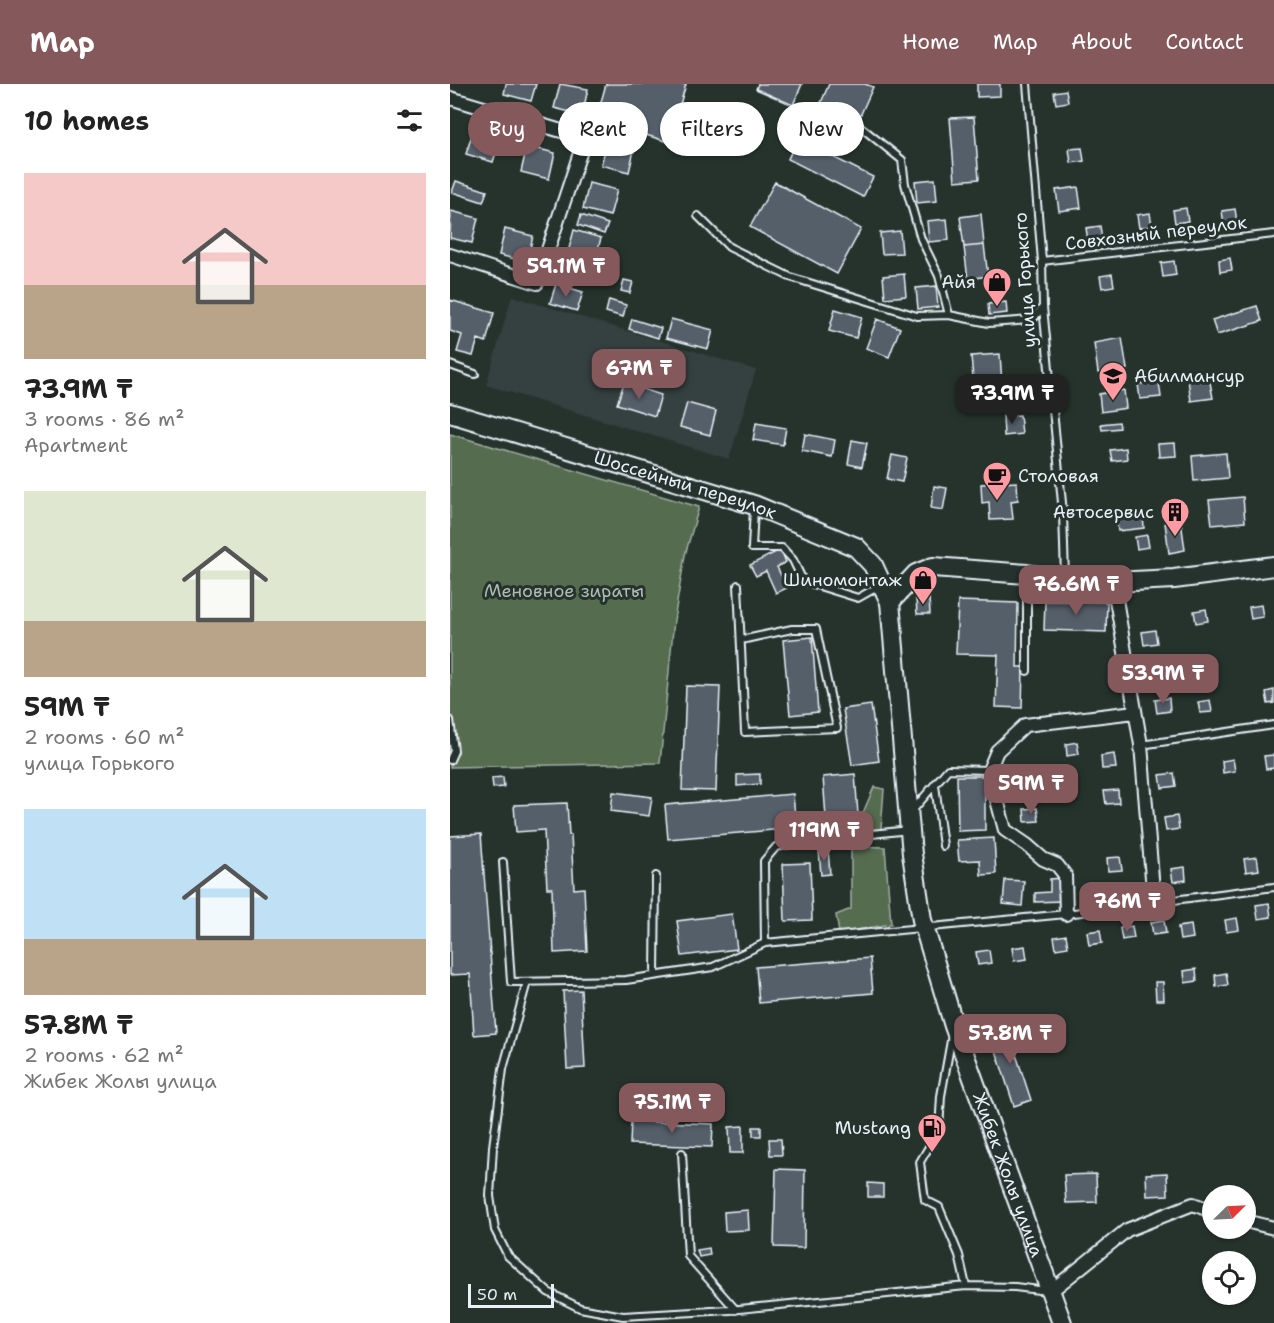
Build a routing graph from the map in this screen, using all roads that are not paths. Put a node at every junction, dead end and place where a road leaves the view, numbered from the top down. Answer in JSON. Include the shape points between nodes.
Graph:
{"nodes":[{"id":1,"x":1028,"y":84,"type":"edge"},
{"id":2,"x":450,"y":98,"type":"edge"},
{"id":3,"x":864,"y":130,"type":"edge"},
{"id":4,"x":698,"y":216,"type":"dead end"},
{"id":5,"x":1274,"y":234,"type":"edge"},
{"id":6,"x":450,"y":255,"type":"edge"},
{"id":7,"x":1042,"y":261,"type":"junction"},
{"id":8,"x":1043,"y":307,"type":"junction"},
{"id":9,"x":949,"y":315,"type":"junction"},
{"id":10,"x":450,"y":365,"type":"edge"},
{"id":11,"x":475,"y":374,"type":"dead end"},
{"id":12,"x":450,"y":412,"type":"edge"},
{"id":13,"x":754,"y":505,"type":"junction"},
{"id":14,"x":1274,"y":566,"type":"edge"},
{"id":15,"x":1027,"y":574,"type":"junction"},
{"id":16,"x":1065,"y":580,"type":"junction"},
{"id":17,"x":1113,"y":582,"type":"junction"},
{"id":18,"x":883,"y":584,"type":"junction"},
{"id":19,"x":738,"y":585,"type":"dead end"},
{"id":20,"x":890,"y":602,"type":"junction"},
{"id":21,"x":741,"y":640,"type":"junction"},
{"id":22,"x":1027,"y":671,"type":"dead end"},
{"id":23,"x":1135,"y":712,"type":"junction"},
{"id":24,"x":450,"y":720,"type":"edge"},
{"id":25,"x":1274,"y":725,"type":"edge"},
{"id":26,"x":1141,"y":745,"type":"junction"},
{"id":27,"x":450,"y":760,"type":"edge"},
{"id":28,"x":989,"y":770,"type":"junction"},
{"id":29,"x":935,"y":785,"type":"junction"},
{"id":30,"x":909,"y":822,"type":"junction"},
{"id":31,"x":943,"y":846,"type":"dead end"},
{"id":32,"x":503,"y":862,"type":"dead end"},
{"id":33,"x":656,"y":876,"type":"dead end"},
{"id":34,"x":1274,"y":887,"type":"edge"},
{"id":35,"x":1154,"y":902,"type":"junction"},
{"id":36,"x":1066,"y":914,"type":"junction"},
{"id":37,"x":925,"y":929,"type":"junction"},
{"id":38,"x":765,"y":943,"type":"junction"},
{"id":39,"x":655,"y":975,"type":"junction"},
{"id":40,"x":527,"y":982,"type":"junction"},
{"id":41,"x":954,"y":1026,"type":"junction"},
{"id":42,"x":682,"y":1153,"type":"dead end"},
{"id":43,"x":1202,"y":1207,"type":"edge"},
{"id":44,"x":1256,"y":1224,"type":"edge"},
{"id":45,"x":1274,"y":1228,"type":"edge"},
{"id":46,"x":966,"y":1286,"type":"junction"},
{"id":47,"x":1051,"y":1291,"type":"junction"},
{"id":48,"x":736,"y":1310,"type":"junction"},
{"id":49,"x":623,"y":1320,"type":"edge"},
{"id":50,"x":1062,"y":1323,"type":"edge"}],
"edges":[{"from":1,"to":7,"type":"lane","name":"улица Горького"},
{"from":2,"to":6,"type":"street","via":[[585,138],[537,283]]},
{"from":3,"to":9,"type":"lane","via":[[902,160],[921,239],[939,276]]},
{"from":4,"to":9,"type":"lane","via":[[729,247],[789,277],[917,316]]},
{"from":5,"to":7,"type":"lane","name":"Совхозный переулок"},
{"from":7,"to":8,"type":"lane","name":"улица Горького"},
{"from":8,"to":9,"type":"lane","via":[[1032,320],[989,323]]},
{"from":8,"to":16,"type":"lane","name":"улица Горького","via":[[1063,513]]},
{"from":10,"to":11,"type":"lane"},
{"from":12,"to":13,"type":"main road","name":"Шоссейный переулок"},
{"from":13,"to":18,"type":"main road","name":"Шоссейный переулок","via":[[856,547],[873,565]]},
{"from":13,"to":18,"type":"lane","via":[[752,548],[782,548],[803,581],[858,598]]},
{"from":14,"to":17,"type":"main road","via":[[1174,579]]},
{"from":15,"to":16,"type":"main road"},
{"from":15,"to":20,"type":"main road","via":[[933,567],[916,574]]},
{"from":15,"to":22,"type":"lane"},
{"from":16,"to":17,"type":"main road"},
{"from":17,"to":23,"type":"street"},
{"from":18,"to":20,"type":"main road","name":"Шоссейный переулок"},
{"from":19,"to":21,"type":"lane"},
{"from":20,"to":30,"type":"main road","name":"Шоссейный переулок"},
{"from":21,"to":21,"type":"lane","via":[[745,732],[837,728],[816,629],[792,629]]},
{"from":23,"to":26,"type":"street"},
{"from":23,"to":28,"type":"street","via":[[1025,725],[997,751]]},
{"from":24,"to":27,"type":"lane","via":[[454,751]]},
{"from":25,"to":26,"type":"lane"},
{"from":26,"to":35,"type":"street"},
{"from":28,"to":29,"type":"lane","via":[[948,769]]},
{"from":28,"to":36,"type":"street","via":[[1005,830],[1057,865],[1065,875]]},
{"from":29,"to":30,"type":"lane"},
{"from":29,"to":31,"type":"lane"},
{"from":30,"to":37,"type":"main road","name":"Шоссейный переулок"},
{"from":30,"to":38,"type":"lane","via":[[776,847],[764,861]]},
{"from":32,"to":40,"type":"lane","via":[[511,982]]},
{"from":33,"to":39,"type":"lane"},
{"from":34,"to":35,"type":"lane"},
{"from":35,"to":36,"type":"lane"},
{"from":36,"to":37,"type":"lane"},
{"from":37,"to":38,"type":"lane"},
{"from":37,"to":41,"type":"main road","name":"Шоссейный переулок"},
{"from":38,"to":39,"type":"lane","via":[[713,967]]},
{"from":39,"to":40,"type":"lane","via":[[626,980]]},
{"from":40,"to":49,"type":"lane","via":[[503,1069],[491,1186],[495,1230],[508,1256],[548,1292],[580,1308]]},
{"from":41,"to":46,"type":"lane","via":[[939,1130],[920,1161],[925,1200],[939,1207],[959,1255]]},
{"from":41,"to":47,"type":"main road","name":"Жибек Жолы улица"},
{"from":42,"to":48,"type":"lane","via":[[688,1256]]},
{"from":43,"to":47,"type":"street","via":[[1193,1204],[1126,1230]]},
{"from":44,"to":45,"type":"street"},
{"from":46,"to":47,"type":"lane"},
{"from":46,"to":48,"type":"lane"},
{"from":47,"to":50,"type":"main road","name":"Жибек Жолы улица"},
{"from":48,"to":49,"type":"lane"}]}
